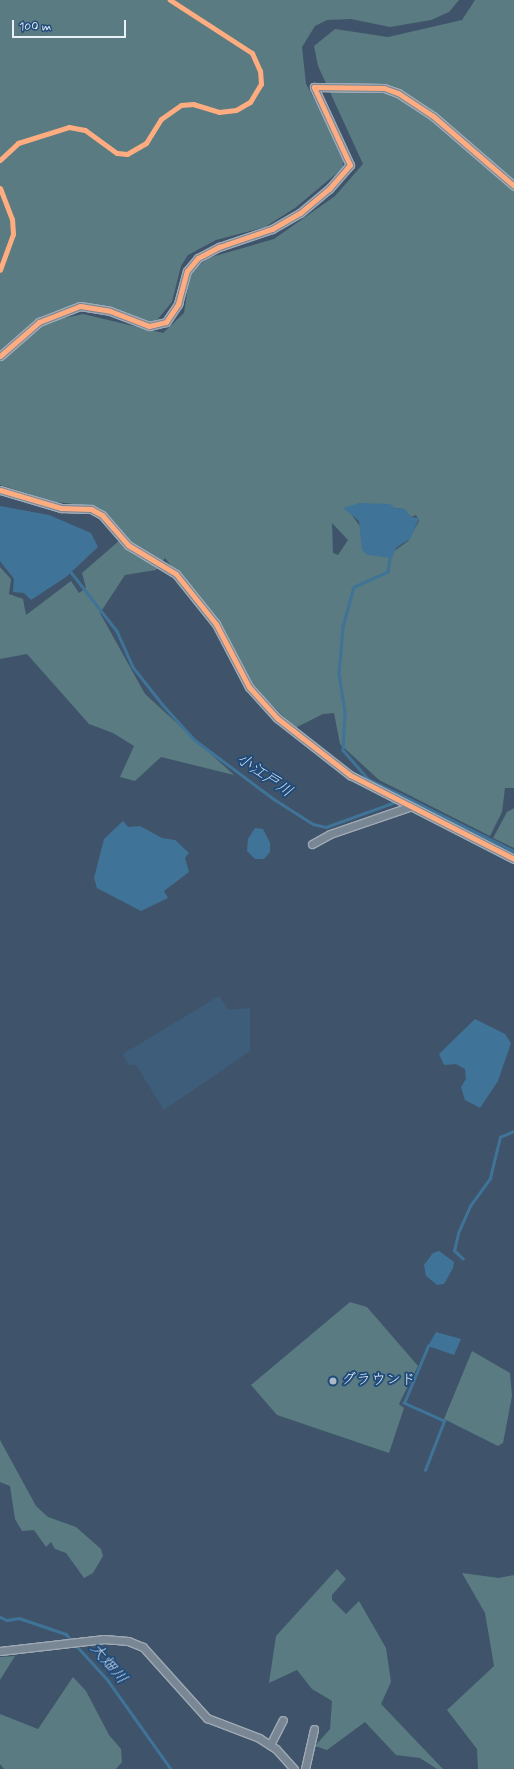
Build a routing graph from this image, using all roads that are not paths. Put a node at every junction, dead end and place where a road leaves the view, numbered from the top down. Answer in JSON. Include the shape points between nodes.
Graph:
{"nodes":[{"id":1,"x":514,"y":186,"type":"edge"},
{"id":2,"x":0,"y":356,"type":"edge"},
{"id":3,"x":0,"y":490,"type":"edge"},
{"id":4,"x":406,"y":806,"type":"junction"},
{"id":5,"x":312,"y":844,"type":"dead end"},
{"id":6,"x":514,"y":859,"type":"edge"},
{"id":7,"x":0,"y":1651,"type":"edge"},
{"id":8,"x":284,"y":1720,"type":"dead end"},
{"id":9,"x":314,"y":1729,"type":"dead end"},
{"id":10,"x":270,"y":1745,"type":"junction"},
{"id":11,"x":294,"y":1769,"type":"edge"},
{"id":12,"x":305,"y":1769,"type":"edge"}],
"edges":[{"from":1,"to":2,"type":"street","via":[[433,116],[398,93],[384,88],[314,87],[350,165],[329,189],[300,213],[272,229],[218,246],[198,258],[187,271],[178,304],[166,322],[149,326],[110,311],[80,306],[39,322]]},
{"from":3,"to":4,"type":"street","via":[[61,508],[91,509],[110,522],[128,545],[142,557],[170,567],[216,624],[250,687],[267,709],[350,775]]},
{"from":4,"to":5,"type":"street","via":[[330,834]]},
{"from":4,"to":6,"type":"street"},
{"from":7,"to":10,"type":"street","via":[[76,1642],[128,1641],[143,1647],[208,1718]]},
{"from":8,"to":10,"type":"street"},
{"from":9,"to":12,"type":"street"},
{"from":10,"to":11,"type":"street"}]}
